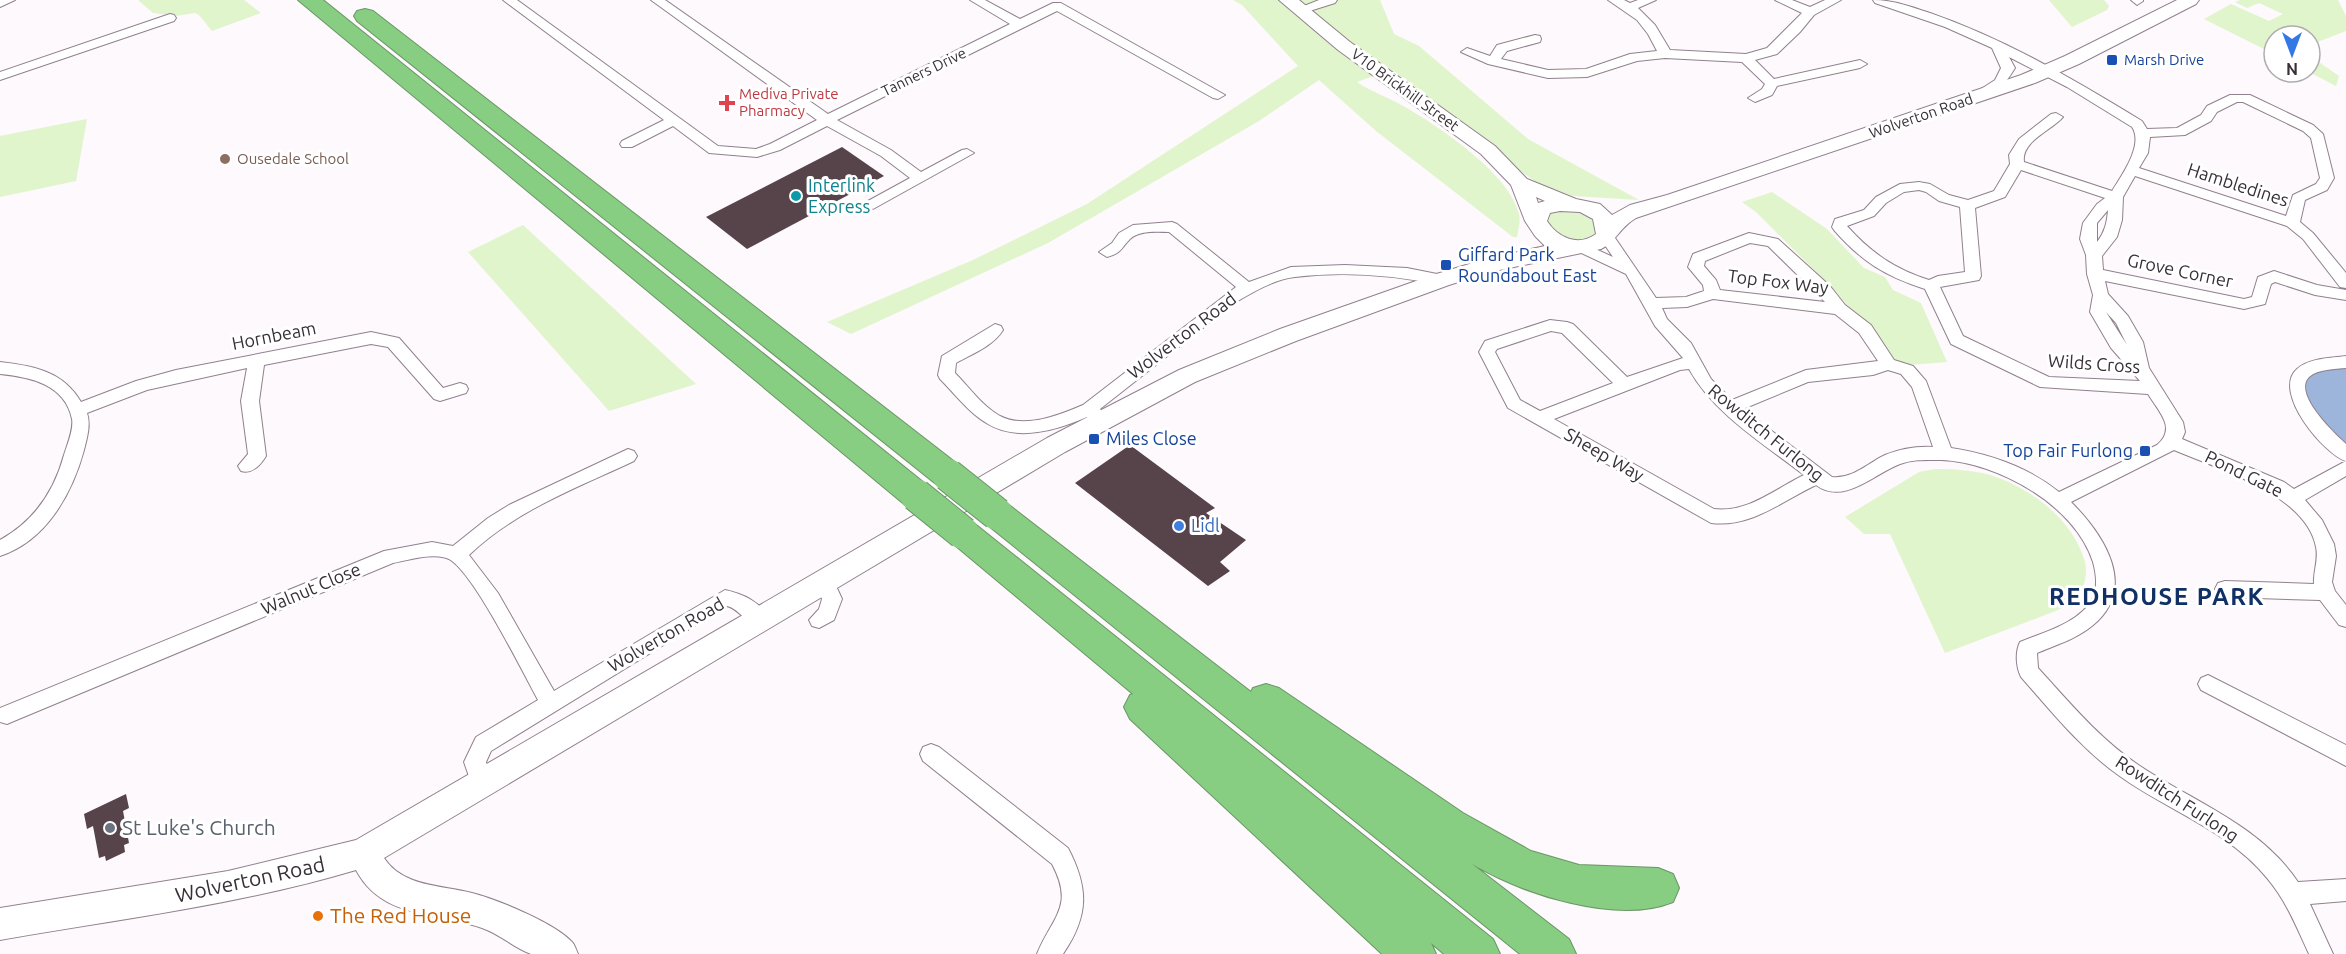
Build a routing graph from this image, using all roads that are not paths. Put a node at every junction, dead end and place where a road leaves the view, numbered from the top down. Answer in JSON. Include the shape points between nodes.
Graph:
{"nodes":[{"id":1,"x":9,"y":0,"type":"edge"},
{"id":2,"x":309,"y":0,"type":"edge"},
{"id":3,"x":345,"y":0,"type":"edge"},
{"id":4,"x":509,"y":0,"type":"edge"},
{"id":5,"x":657,"y":0,"type":"edge"},
{"id":6,"x":976,"y":0,"type":"edge"},
{"id":7,"x":1331,"y":0,"type":"edge"},
{"id":8,"x":1650,"y":0,"type":"edge"},
{"id":9,"x":1781,"y":0,"type":"edge"},
{"id":10,"x":1835,"y":0,"type":"edge"},
{"id":11,"x":1879,"y":0,"type":"edge"},
{"id":12,"x":2190,"y":0,"type":"edge"},
{"id":13,"x":0,"y":3,"type":"edge"},
{"id":14,"x":1062,"y":3,"type":"edge"},
{"id":15,"x":1620,"y":3,"type":"edge"},
{"id":16,"x":1294,"y":5,"type":"edge"},
{"id":17,"x":2169,"y":7,"type":"edge"},
{"id":18,"x":1810,"y":12,"type":"junction"},
{"id":19,"x":170,"y":18,"type":"dead end"},
{"id":20,"x":1020,"y":24,"type":"junction"},
{"id":21,"x":1535,"y":39,"type":"dead end"},
{"id":22,"x":1997,"y":46,"type":"junction"},
{"id":23,"x":1467,"y":52,"type":"dead end"},
{"id":24,"x":1665,"y":54,"type":"junction"},
{"id":25,"x":1746,"y":58,"type":"junction"},
{"id":26,"x":1493,"y":61,"type":"junction"},
{"id":27,"x":1860,"y":64,"type":"dead end"},
{"id":28,"x":2046,"y":71,"type":"junction"},
{"id":29,"x":0,"y":76,"type":"edge"},
{"id":30,"x":1772,"y":83,"type":"junction"},
{"id":31,"x":1218,"y":95,"type":"dead end"},
{"id":32,"x":1980,"y":96,"type":"junction"},
{"id":33,"x":1755,"y":98,"type":"dead end"},
{"id":34,"x":2056,"y":117,"type":"dead end"},
{"id":35,"x":827,"y":120,"type":"junction"},
{"id":36,"x":672,"y":121,"type":"junction"},
{"id":37,"x":2143,"y":133,"type":"junction"},
{"id":38,"x":627,"y":144,"type":"dead end"},
{"id":39,"x":967,"y":153,"type":"dead end"},
{"id":40,"x":2017,"y":164,"type":"junction"},
{"id":41,"x":2130,"y":170,"type":"junction"},
{"id":42,"x":919,"y":178,"type":"junction"},
{"id":43,"x":1520,"y":183,"type":"junction"},
{"id":44,"x":2116,"y":197,"type":"junction"},
{"id":45,"x":873,"y":204,"type":"dead end"},
{"id":46,"x":1574,"y":204,"type":"junction"},
{"id":47,"x":1968,"y":205,"type":"junction"},
{"id":48,"x":1642,"y":208,"type":"junction"},
{"id":49,"x":2292,"y":223,"type":"junction"},
{"id":50,"x":1536,"y":224,"type":"junction"},
{"id":51,"x":1607,"y":233,"type":"junction"},
{"id":52,"x":1575,"y":247,"type":"junction"},
{"id":53,"x":1107,"y":252,"type":"dead end"},
{"id":54,"x":2094,"y":255,"type":"junction"},
{"id":55,"x":1486,"y":266,"type":"junction"},
{"id":56,"x":1629,"y":270,"type":"junction"},
{"id":57,"x":2095,"y":274,"type":"junction"},
{"id":58,"x":1441,"y":280,"type":"junction"},
{"id":59,"x":2346,"y":282,"type":"edge"},
{"id":60,"x":1931,"y":286,"type":"junction"},
{"id":61,"x":1247,"y":288,"type":"junction"},
{"id":62,"x":1713,"y":294,"type":"junction"},
{"id":63,"x":2346,"y":295,"type":"edge"},
{"id":64,"x":1651,"y":303,"type":"junction"},
{"id":65,"x":1839,"y":309,"type":"junction"},
{"id":66,"x":995,"y":330,"type":"dead end"},
{"id":67,"x":257,"y":359,"type":"junction"},
{"id":68,"x":2346,"y":362,"type":"edge"},
{"id":69,"x":1694,"y":363,"type":"junction"},
{"id":70,"x":1888,"y":364,"type":"junction"},
{"id":71,"x":0,"y":368,"type":"edge"},
{"id":72,"x":1624,"y":384,"type":"junction"},
{"id":73,"x":2154,"y":388,"type":"junction"},
{"id":74,"x":460,"y":389,"type":"dead end"},
{"id":75,"x":1730,"y":408,"type":"junction"},
{"id":76,"x":78,"y":410,"type":"junction"},
{"id":77,"x":1094,"y":415,"type":"junction"},
{"id":78,"x":1539,"y":418,"type":"junction"},
{"id":79,"x":2172,"y":441,"type":"junction"},
{"id":80,"x":1944,"y":453,"type":"junction"},
{"id":81,"x":2346,"y":455,"type":"edge"},
{"id":82,"x":628,"y":456,"type":"dead end"},
{"id":83,"x":247,"y":466,"type":"dead end"},
{"id":84,"x":2346,"y":468,"type":"edge"},
{"id":85,"x":1818,"y":476,"type":"junction"},
{"id":86,"x":2293,"y":498,"type":"junction"},
{"id":87,"x":2058,"y":500,"type":"junction"},
{"id":88,"x":0,"y":549,"type":"edge"},
{"id":89,"x":456,"y":555,"type":"junction"},
{"id":90,"x":1058,"y":561,"type":"junction"},
{"id":91,"x":824,"y":580,"type":"junction"},
{"id":92,"x":1026,"y":584,"type":"junction"},
{"id":93,"x":2225,"y":589,"type":"dead end"},
{"id":94,"x":2325,"y":592,"type":"junction"},
{"id":95,"x":759,"y":619,"type":"junction"},
{"id":96,"x":2346,"y":619,"type":"edge"},
{"id":97,"x":819,"y":620,"type":"dead end"},
{"id":98,"x":2208,"y":684,"type":"dead end"},
{"id":99,"x":550,"y":703,"type":"junction"},
{"id":100,"x":7,"y":715,"type":"dead end"},
{"id":101,"x":931,"y":754,"type":"dead end"},
{"id":102,"x":2346,"y":756,"type":"edge"},
{"id":103,"x":482,"y":784,"type":"junction"},
{"id":104,"x":363,"y":853,"type":"junction"},
{"id":105,"x":1658,"y":888,"type":"dead end"},
{"id":106,"x":2346,"y":890,"type":"edge"},
{"id":107,"x":2292,"y":894,"type":"junction"},
{"id":108,"x":0,"y":924,"type":"edge"},
{"id":109,"x":561,"y":954,"type":"edge"},
{"id":110,"x":1049,"y":954,"type":"edge"},
{"id":111,"x":1414,"y":954,"type":"edge"},
{"id":112,"x":1478,"y":954,"type":"edge"},
{"id":113,"x":1554,"y":954,"type":"edge"},
{"id":114,"x":2321,"y":954,"type":"edge"}],
"edges":[{"from":1,"to":13,"type":"street"},
{"from":2,"to":92,"type":"highway","bridge":true},
{"from":3,"to":90,"type":"highway","bridge":true},
{"from":4,"to":36,"type":"street","name":"Tanners Drive"},
{"from":5,"to":35,"type":"street"},
{"from":6,"to":20,"type":"street"},
{"from":7,"to":16,"type":"street"},
{"from":8,"to":15,"type":"street"},
{"from":9,"to":18,"type":"street"},
{"from":10,"to":18,"type":"street"},
{"from":11,"to":22,"type":"street","via":[[1949,24]]},
{"from":12,"to":17,"type":"street","name":"Wolverton Road"},
{"from":14,"to":20,"type":"street","name":"Tanners Drive"},
{"from":14,"to":31,"type":"street","name":"Tanners Drive"},
{"from":15,"to":24,"type":"street","via":[[1647,21],[1657,33]]},
{"from":16,"to":43,"type":"street","name":"V10 Brickhill Street","via":[[1488,150]]},
{"from":17,"to":28,"type":"street","name":"Wolverton Road"},
{"from":18,"to":25,"type":"street","via":[[1772,51]]},
{"from":19,"to":29,"type":"street"},
{"from":20,"to":35,"type":"street","name":"Tanners Drive"},
{"from":21,"to":26,"type":"street","via":[[1502,48]]},
{"from":22,"to":28,"type":"street"},
{"from":22,"to":32,"type":"street","via":[[2008,68],[2000,81]]},
{"from":23,"to":26,"type":"street"},
{"from":24,"to":25,"type":"street"},
{"from":24,"to":26,"type":"street","via":[[1635,57],[1587,73],[1548,74]]},
{"from":25,"to":30,"type":"street"},
{"from":27,"to":30,"type":"street"},
{"from":28,"to":32,"type":"street","name":"Wolverton Road"},
{"from":28,"to":37,"type":"street","via":[[2137,124]]},
{"from":30,"to":33,"type":"street","via":[[1767,92]]},
{"from":32,"to":48,"type":"street","name":"Wolverton Road"},
{"from":34,"to":40,"type":"street","via":[[2024,142],[2016,155]]},
{"from":35,"to":36,"type":"street","name":"Tanners Drive","via":[[757,153],[714,150]]},
{"from":35,"to":42,"type":"street","via":[[886,153]]},
{"from":36,"to":38,"type":"street"},
{"from":37,"to":41,"type":"street","via":[[2141,153]]},
{"from":37,"to":49,"type":"street","via":[[2180,132],[2235,98],[2245,98],[2308,128],[2318,137],[2326,178],[2322,187],[2298,198]]},
{"from":39,"to":42,"type":"street"},
{"from":40,"to":44,"type":"street"},
{"from":40,"to":47,"type":"street","via":[[2000,194]]},
{"from":41,"to":44,"type":"street"},
{"from":41,"to":49,"type":"street","name":"Hambledines"},
{"from":42,"to":45,"type":"street"},
{"from":43,"to":46,"type":"street","name":"V10 Brickhill Street"},
{"from":43,"to":50,"type":"street","name":"V10 Brickhill Street"},
{"from":44,"to":54,"type":"street","via":[[2109,237]]},
{"from":44,"to":54,"type":"street","via":[[2090,223],[2088,239]]},
{"from":46,"to":48,"type":"street","name":"Wolverton Road"},
{"from":46,"to":50,"type":"street","via":[[1558,203],[1542,209]]},
{"from":46,"to":51,"type":"street","via":[[1603,218]]},
{"from":47,"to":60,"type":"street","via":[[1973,276],[1938,281]]},
{"from":47,"to":60,"type":"street","via":[[1944,198],[1930,188],[1900,188],[1869,213],[1840,222],[1839,227],[1863,255],[1895,273]]},
{"from":48,"to":51,"type":"street","name":"Wolverton Road","via":[[1617,219]]},
{"from":49,"to":59,"type":"street","name":"Hambledines","via":[[2308,236]]},
{"from":50,"to":52,"type":"street","via":[[1550,240]]},
{"from":50,"to":55,"type":"street","name":"Wolverton Road","via":[[1515,249]]},
{"from":51,"to":52,"type":"street","via":[[1596,244]]},
{"from":51,"to":56,"type":"street","name":"Rowditch Furlong"},
{"from":52,"to":55,"type":"street","name":"Wolverton Road"},
{"from":52,"to":56,"type":"street","name":"Rowditch Furlong"},
{"from":53,"to":61,"type":"street","via":[[1138,228],[1172,227]]},
{"from":54,"to":57,"type":"street"},
{"from":55,"to":58,"type":"street","name":"Wolverton Road"},
{"from":56,"to":64,"type":"street","name":"Rowditch Furlong"},
{"from":57,"to":63,"type":"street","name":"Grove Corner","via":[[2244,304],[2259,300],[2264,281],[2274,276],[2315,290]]},
{"from":57,"to":73,"type":"street","via":[[2102,295],[2098,312],[2117,344]]},
{"from":58,"to":61,"type":"street","name":"Wolverton Road","via":[[1407,273],[1292,272]]},
{"from":58,"to":77,"type":"street","name":"Wolverton Road","via":[[1288,335]]},
{"from":60,"to":73,"type":"street","name":"Wilds Cross","via":[[1957,340],[2032,378],[2046,383]]},
{"from":61,"to":77,"type":"street","name":"Wolverton Road","via":[[1144,364]]},
{"from":62,"to":64,"type":"street","via":[[1687,302]]},
{"from":62,"to":65,"type":"street","name":"Top Fox Way"},
{"from":62,"to":65,"type":"street","via":[[1696,267],[1698,258],[1749,238],[1773,242]]},
{"from":64,"to":69,"type":"street","name":"Rowditch Furlong"},
{"from":65,"to":70,"type":"street","via":[[1864,329]]},
{"from":66,"to":77,"type":"street","via":[[948,360],[946,375],[994,420],[1022,427]]},
{"from":67,"to":74,"type":"street","name":"Hornbeam","via":[[386,339],[440,394]]},
{"from":67,"to":76,"type":"street","name":"Hornbeam","via":[[142,385]]},
{"from":67,"to":83,"type":"street","via":[[250,401],[257,456]]},
{"from":68,"to":81,"type":"street","via":[[2322,363],[2303,373],[2296,388],[2311,421]]},
{"from":69,"to":72,"type":"street","name":"Sheep Way","via":[[1678,364]]},
{"from":69,"to":75,"type":"street","name":"Rowditch Furlong","via":[[1705,383]]},
{"from":70,"to":75,"type":"street","via":[[1806,376]]},
{"from":70,"to":80,"type":"street","via":[[1907,370],[1920,385]]},
{"from":71,"to":76,"type":"street","via":[[26,371],[58,382]]},
{"from":72,"to":78,"type":"street","name":"Sheep Way"},
{"from":72,"to":78,"type":"street","via":[[1567,328],[1550,325],[1491,345],[1487,352],[1514,404]]},
{"from":73,"to":79,"type":"street","via":[[2174,422],[2176,432]]},
{"from":75,"to":85,"type":"street","name":"Rowditch Furlong"},
{"from":76,"to":88,"type":"street","via":[[79,434],[57,500],[26,534]]},
{"from":77,"to":91,"type":"street","name":"Wolverton Road"},
{"from":78,"to":85,"type":"street","name":"Sheep Way","via":[[1711,516],[1723,519],[1741,516]]},
{"from":79,"to":86,"type":"street","name":"Pond Gate","via":[[2278,487]]},
{"from":79,"to":87,"type":"street","via":[[2163,450]]},
{"from":80,"to":85,"type":"street","name":"Rowditch Furlong","via":[[1895,458],[1843,485],[1832,485]]},
{"from":80,"to":87,"type":"street","name":"Rowditch Furlong","via":[[2007,471]]},
{"from":82,"to":89,"type":"street","via":[[600,476],[513,510],[477,533]]},
{"from":84,"to":86,"type":"street","name":"Pond Gate"},
{"from":86,"to":94,"type":"street","via":[[2312,519],[2324,542],[2328,562],[2323,578]]},
{"from":87,"to":107,"type":"street","name":"Rowditch Furlong","via":[[2093,541],[2103,562],[2105,590],[2092,614],[2072,628],[2027,648],[2028,671],[2105,752],[2222,825],[2266,860]]},
{"from":89,"to":99,"type":"street","via":[[476,573]]},
{"from":89,"to":100,"type":"street","name":"Walnut Close","via":[[421,551],[391,556]]},
{"from":90,"to":105,"type":"highway","via":[[1434,818],[1499,858],[1578,885]]},
{"from":90,"to":113,"type":"highway"},
{"from":91,"to":95,"type":"street","name":"Wolverton Road"},
{"from":91,"to":97,"type":"street","via":[[832,599],[827,614]]},
{"from":92,"to":111,"type":"highway","via":[[1145,709]]},
{"from":92,"to":112,"type":"highway"},
{"from":93,"to":94,"type":"street"},
{"from":94,"to":96,"type":"street"},
{"from":95,"to":99,"type":"street","name":"Wolverton Road","via":[[740,600],[725,598]]},
{"from":95,"to":103,"type":"street","name":"Wolverton Road"},
{"from":98,"to":102,"type":"street"},
{"from":99,"to":103,"type":"street","name":"Wolverton Road","via":[[483,744],[476,762]]},
{"from":101,"to":110,"type":"street","via":[[1060,856],[1071,873],[1071,917]]},
{"from":103,"to":104,"type":"street","name":"Wolverton Road"},
{"from":104,"to":108,"type":"street","name":"Wolverton Road","via":[[247,885]]},
{"from":104,"to":109,"type":"street","via":[[379,878],[397,889],[483,912]]},
{"from":106,"to":107,"type":"street"},
{"from":107,"to":114,"type":"street","name":"Rowditch Furlong"}]}
